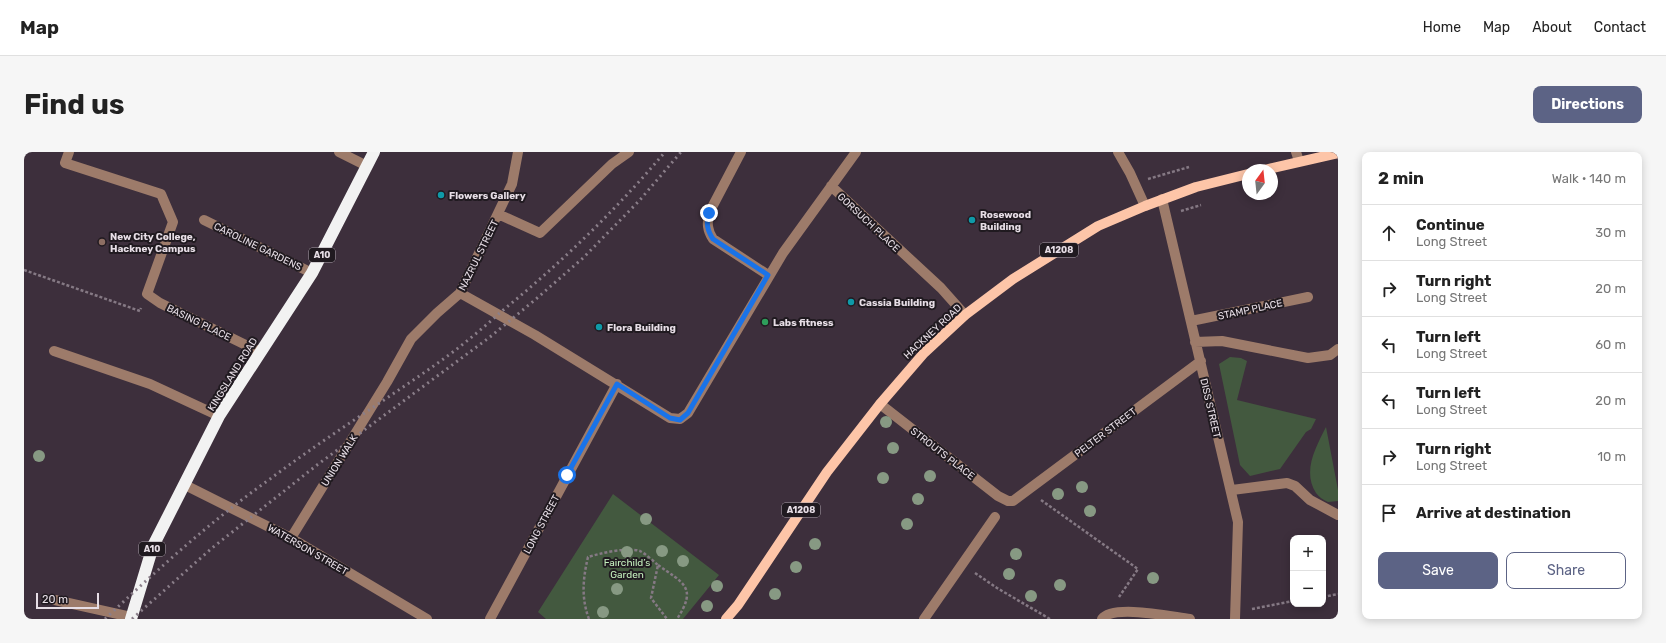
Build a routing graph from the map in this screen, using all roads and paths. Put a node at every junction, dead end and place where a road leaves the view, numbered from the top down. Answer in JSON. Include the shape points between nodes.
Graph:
{"nodes":[{"id":1,"x":69,"y":152,"type":"edge"},
{"id":2,"x":339,"y":152,"type":"edge"},
{"id":3,"x":374,"y":152,"type":"edge"},
{"id":4,"x":518,"y":152,"type":"edge"},
{"id":5,"x":629,"y":152,"type":"edge"},
{"id":6,"x":741,"y":152,"type":"edge"},
{"id":7,"x":856,"y":152,"type":"edge"},
{"id":8,"x":1118,"y":152,"type":"edge"},
{"id":9,"x":1338,"y":152,"type":"edge"},
{"id":10,"x":1298,"y":157,"type":"edge"},
{"id":11,"x":1278,"y":165,"type":"edge"},
{"id":12,"x":367,"y":166,"type":"junction"},
{"id":13,"x":1189,"y":167,"type":"dead end"},
{"id":14,"x":1242,"y":175,"type":"edge"},
{"id":15,"x":1146,"y":179,"type":"dead end"},
{"id":16,"x":831,"y":186,"type":"junction"},
{"id":17,"x":1162,"y":199,"type":"junction"},
{"id":18,"x":1201,"y":205,"type":"dead end"},
{"id":19,"x":1145,"y":206,"type":"junction"},
{"id":20,"x":1180,"y":212,"type":"dead end"},
{"id":21,"x":498,"y":214,"type":"junction"},
{"id":22,"x":204,"y":220,"type":"dead end"},
{"id":23,"x":24,"y":270,"type":"edge"},
{"id":24,"x":312,"y":273,"type":"junction"},
{"id":25,"x":768,"y":275,"type":"junction"},
{"id":26,"x":460,"y":293,"type":"junction"},
{"id":27,"x":147,"y":294,"type":"junction"},
{"id":28,"x":1308,"y":297,"type":"dead end"},
{"id":29,"x":965,"y":315,"type":"junction"},
{"id":30,"x":1191,"y":321,"type":"junction"},
{"id":31,"x":1195,"y":342,"type":"junction"},
{"id":32,"x":1338,"y":349,"type":"edge"},
{"id":33,"x":54,"y":351,"type":"dead end"},
{"id":34,"x":260,"y":352,"type":"junction"},
{"id":35,"x":1200,"y":361,"type":"junction"},
{"id":36,"x":387,"y":382,"type":"joint"},
{"id":37,"x":617,"y":384,"type":"junction"},
{"id":38,"x":880,"y":404,"type":"junction"},
{"id":39,"x":219,"y":416,"type":"junction"},
{"id":40,"x":185,"y":485,"type":"junction"},
{"id":41,"x":1028,"y":490,"type":"junction"},
{"id":42,"x":1232,"y":490,"type":"junction"},
{"id":43,"x":1008,"y":501,"type":"joint"},
{"id":44,"x":1338,"y":515,"type":"edge"},
{"id":45,"x":995,"y":517,"type":"dead end"},
{"id":46,"x":291,"y":538,"type":"junction"},
{"id":47,"x":658,"y":565,"type":"junction"},
{"id":48,"x":988,"y":582,"type":"dead end"},
{"id":49,"x":1338,"y":594,"type":"edge"},
{"id":50,"x":1326,"y":596,"type":"edge"},
{"id":51,"x":55,"y":600,"type":"dead end"},
{"id":52,"x":1290,"y":602,"type":"edge"},
{"id":53,"x":1251,"y":613,"type":"dead end"},
{"id":54,"x":131,"y":618,"type":"edge"},
{"id":55,"x":1103,"y":618,"type":"edge"},
{"id":56,"x":427,"y":619,"type":"edge"},
{"id":57,"x":490,"y":619,"type":"edge"},
{"id":58,"x":589,"y":619,"type":"edge"},
{"id":59,"x":667,"y":619,"type":"edge"},
{"id":60,"x":677,"y":619,"type":"edge"},
{"id":61,"x":726,"y":619,"type":"edge"},
{"id":62,"x":924,"y":619,"type":"edge"},
{"id":63,"x":1050,"y":619,"type":"edge"},
{"id":64,"x":1190,"y":619,"type":"edge"},
{"id":65,"x":1235,"y":619,"type":"edge"}],
"edges":[{"from":1,"to":27,"type":"street","via":[[65,163],[161,194],[173,222]]},
{"from":2,"to":12,"type":"street"},
{"from":3,"to":12,"type":"highway","name":"KINGSLAND ROAD","number":"A10"},
{"from":4,"to":21,"type":"street","name":"NAZRUL STREET","via":[[512,184]]},
{"from":5,"to":21,"type":"street","via":[[612,164],[540,233]]},
{"from":6,"to":25,"type":"street","via":[[709,213],[708,231],[713,239]]},
{"from":7,"to":16,"type":"street"},
{"from":8,"to":19,"type":"street"},
{"from":9,"to":10,"type":"main road"},
{"from":10,"to":11,"type":"main road"},
{"from":12,"to":24,"type":"highway","name":"KINGSLAND ROAD","number":"A10"},
{"from":13,"to":15,"type":"path"},
{"from":14,"to":17,"type":"main road","name":"HACKNEY ROAD","number":"A1208","via":[[1196,186]]},
{"from":16,"to":25,"type":"street","name":"GORSUCH PLACE"},
{"from":16,"to":29,"type":"street","name":"GORSUCH PLACE","via":[[941,288]]},
{"from":17,"to":19,"type":"main road","name":"HACKNEY ROAD","number":"A1208"},
{"from":17,"to":30,"type":"street","name":"DISS STREET"},
{"from":18,"to":20,"type":"path"},
{"from":19,"to":29,"type":"main road","name":"HACKNEY ROAD","number":"A1208","via":[[1098,226],[1069,243]]},
{"from":21,"to":26,"type":"street","name":"NAZRUL STREET"},
{"from":22,"to":24,"type":"street","name":"CAROLINE GARDENS"},
{"from":23,"to":27,"type":"path","via":[[140,311]]},
{"from":24,"to":34,"type":"highway","name":"KINGSLAND ROAD","number":"A10"},
{"from":25,"to":37,"type":"street","via":[[688,413],[680,420],[670,418]]},
{"from":26,"to":36,"type":"street","name":"NAZRUL STREET","via":[[411,339]]},
{"from":26,"to":37,"type":"street"},
{"from":27,"to":34,"type":"street","name":"BASING PLACE","via":[[160,303]]},
{"from":28,"to":30,"type":"street","name":"STAMP PLACE"},
{"from":29,"to":38,"type":"main road","name":"HACKNEY ROAD","number":"A1208","via":[[924,353]]},
{"from":30,"to":31,"type":"street","name":"DISS STREET"},
{"from":31,"to":32,"type":"street","via":[[1222,341],[1308,358],[1330,355]]},
{"from":31,"to":35,"type":"street","name":"DISS STREET"},
{"from":33,"to":39,"type":"street","via":[[150,384]]},
{"from":34,"to":39,"type":"highway","name":"KINGSLAND ROAD","number":"A10"},
{"from":35,"to":41,"type":"street","name":"PELTER STREET"},
{"from":35,"to":42,"type":"street","name":"DISS STREET"},
{"from":36,"to":46,"type":"street","name":"UNION WALK"},
{"from":37,"to":57,"type":"street","name":"LONG STREET"},
{"from":38,"to":43,"type":"street","name":"STROUTS PLACE","via":[[998,496]]},
{"from":38,"to":61,"type":"main road","name":"HACKNEY ROAD","number":"A1208","via":[[827,472]]},
{"from":39,"to":40,"type":"highway","name":"KINGSLAND ROAD","number":"A10"},
{"from":40,"to":46,"type":"street","name":"WATERSON STREET"},
{"from":40,"to":54,"type":"highway","name":"KINGSLAND ROAD","number":"A10","via":[[153,546]]},
{"from":41,"to":43,"type":"street","name":"PELTER STREET"},
{"from":41,"to":55,"type":"path","via":[[1138,569]]},
{"from":42,"to":44,"type":"street","via":[[1287,483],[1310,500]]},
{"from":42,"to":65,"type":"street","name":"DISS STREET","via":[[1238,522]]},
{"from":45,"to":62,"type":"street"},
{"from":46,"to":56,"type":"street","name":"WATERSON STREET"},
{"from":47,"to":58,"type":"path","via":[[640,551],[617,550],[588,557],[583,586],[584,607]]},
{"from":47,"to":59,"type":"path","via":[[651,598]]},
{"from":47,"to":60,"type":"path","via":[[684,583],[688,591],[687,600]]},
{"from":48,"to":63,"type":"path"},
{"from":49,"to":50,"type":"path"},
{"from":51,"to":54,"type":"street"},
{"from":52,"to":53,"type":"path","via":[[1252,608]]},
{"from":55,"to":64,"type":"street","via":[[1117,612],[1133,612]]}]}
